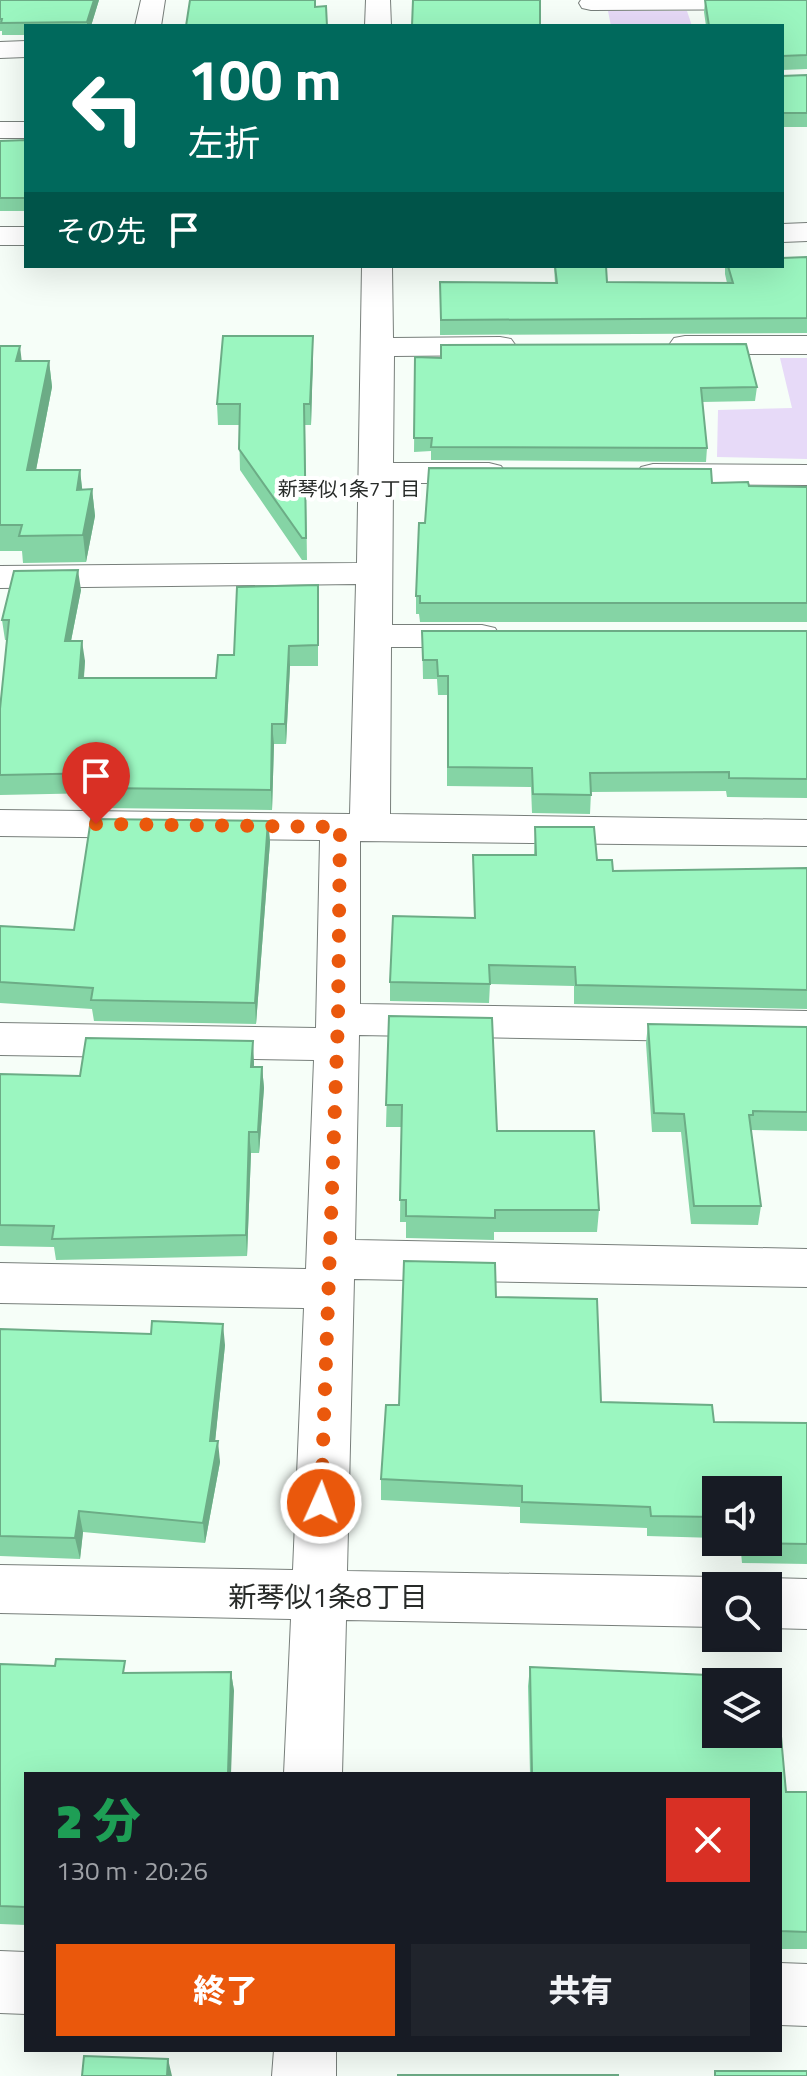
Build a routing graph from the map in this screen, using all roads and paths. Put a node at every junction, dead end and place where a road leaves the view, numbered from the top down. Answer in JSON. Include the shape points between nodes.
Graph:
{"nodes":[{"id":1,"x":153,"y":0,"type":"edge"},
{"id":2,"x":378,"y":0,"type":"edge"},
{"id":3,"x":807,"y":2,"type":"edge"},
{"id":4,"x":592,"y":10,"type":"edge"},
{"id":5,"x":148,"y":24,"type":"edge"},
{"id":6,"x":378,"y":24,"type":"edge"},
{"id":7,"x":24,"y":49,"type":"edge"},
{"id":8,"x":0,"y":50,"type":"edge"},
{"id":9,"x":0,"y":130,"type":"edge"},
{"id":10,"x":24,"y":130,"type":"edge"},
{"id":11,"x":807,"y":232,"type":"edge"},
{"id":12,"x":784,"y":233,"type":"edge"},
{"id":13,"x":0,"y":236,"type":"edge"},
{"id":14,"x":24,"y":236,"type":"edge"},
{"id":15,"x":377,"y":268,"type":"edge"},
{"id":16,"x":807,"y":345,"type":"edge"},
{"id":17,"x":537,"y":346,"type":"edge"},
{"id":18,"x":648,"y":346,"type":"edge"},
{"id":19,"x":378,"y":347,"type":"junction"},
{"id":20,"x":375,"y":473,"type":"junction"},
{"id":21,"x":514,"y":473,"type":"edge"},
{"id":22,"x":622,"y":474,"type":"edge"},
{"id":23,"x":807,"y":475,"type":"edge"},
{"id":24,"x":374,"y":573,"type":"junction"},
{"id":25,"x":0,"y":577,"type":"edge"},
{"id":26,"x":372,"y":636,"type":"junction"},
{"id":27,"x":512,"y":636,"type":"edge"},
{"id":28,"x":0,"y":823,"type":"edge"},
{"id":29,"x":355,"y":827,"type":"junction"},
{"id":30,"x":807,"y":833,"type":"edge"},
{"id":31,"x":807,"y":1027,"type":"edge"},
{"id":32,"x":337,"y":1032,"type":"junction"},
{"id":33,"x":0,"y":1039,"type":"edge"},
{"id":34,"x":807,"y":1268,"type":"edge"},
{"id":35,"x":329,"y":1274,"type":"junction"},
{"id":36,"x":0,"y":1283,"type":"edge"},
{"id":37,"x":0,"y":1589,"type":"edge"},
{"id":38,"x":318,"y":1595,"type":"junction"},
{"id":39,"x":702,"y":1602,"type":"edge"},
{"id":40,"x":782,"y":1603,"type":"edge"},
{"id":41,"x":807,"y":1604,"type":"edge"},
{"id":42,"x":313,"y":1772,"type":"edge"},
{"id":43,"x":0,"y":1982,"type":"edge"},
{"id":44,"x":24,"y":1983,"type":"edge"},
{"id":45,"x":782,"y":1994,"type":"edge"},
{"id":46,"x":807,"y":1995,"type":"edge"},
{"id":47,"x":305,"y":2052,"type":"edge"},
{"id":48,"x":304,"y":2076,"type":"edge"}],
"edges":[{"from":1,"to":5,"type":"street"},
{"from":2,"to":6,"type":"street"},
{"from":3,"to":4,"type":"street"},
{"from":7,"to":8,"type":"street"},
{"from":9,"to":10,"type":"street"},
{"from":11,"to":12,"type":"street"},
{"from":13,"to":14,"type":"street"},
{"from":15,"to":19,"type":"street"},
{"from":16,"to":18,"type":"street"},
{"from":17,"to":19,"type":"street"},
{"from":19,"to":20,"type":"street"},
{"from":20,"to":21,"type":"street"},
{"from":20,"to":24,"type":"street"},
{"from":22,"to":23,"type":"street"},
{"from":24,"to":25,"type":"street"},
{"from":24,"to":26,"type":"street"},
{"from":26,"to":27,"type":"street"},
{"from":26,"to":29,"type":"street"},
{"from":28,"to":29,"type":"street"},
{"from":29,"to":30,"type":"street"},
{"from":29,"to":32,"type":"street"},
{"from":31,"to":32,"type":"street"},
{"from":32,"to":33,"type":"street"},
{"from":32,"to":35,"type":"street"},
{"from":34,"to":35,"type":"street"},
{"from":35,"to":36,"type":"street"},
{"from":35,"to":38,"type":"street"},
{"from":37,"to":38,"type":"street"},
{"from":38,"to":39,"type":"street"},
{"from":38,"to":42,"type":"street"},
{"from":40,"to":41,"type":"street"},
{"from":43,"to":44,"type":"street"},
{"from":45,"to":46,"type":"street"},
{"from":47,"to":48,"type":"street"}]}
